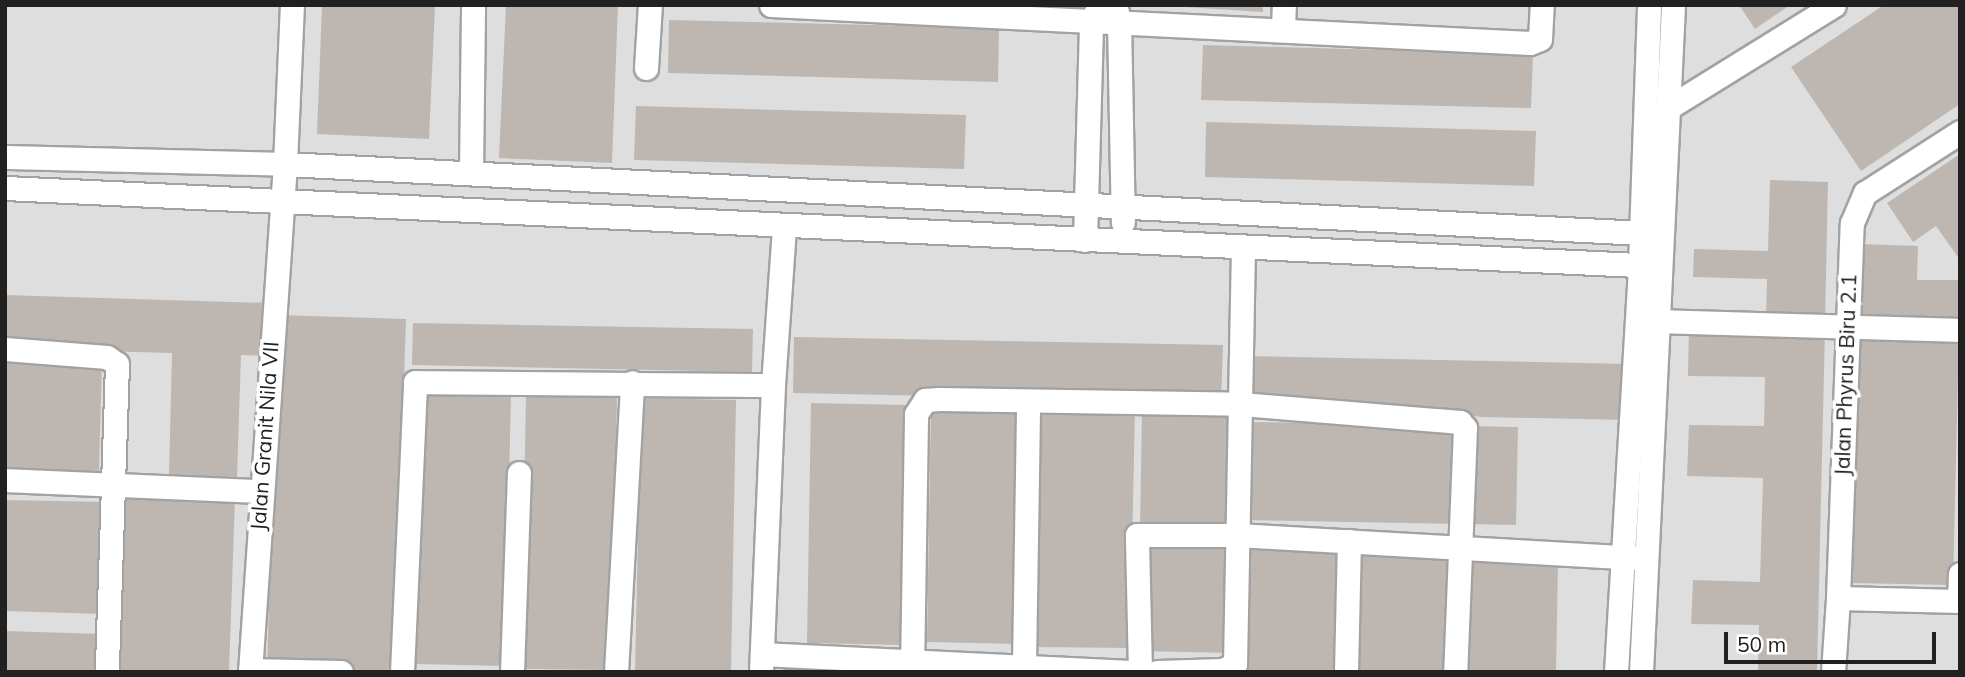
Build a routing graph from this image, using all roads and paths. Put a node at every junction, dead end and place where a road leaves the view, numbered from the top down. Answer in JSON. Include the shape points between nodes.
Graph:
{"nodes":[{"id":1,"x":292,"y":5,"type":"edge"},
{"id":2,"x":473,"y":5,"type":"edge"},
{"id":3,"x":650,"y":5,"type":"edge"},
{"id":4,"x":771,"y":5,"type":"edge"},
{"id":5,"x":1284,"y":5,"type":"edge"},
{"id":6,"x":1542,"y":5,"type":"edge"},
{"id":7,"x":1649,"y":5,"type":"edge"},
{"id":8,"x":1673,"y":5,"type":"edge"},
{"id":9,"x":1833,"y":5,"type":"edge"},
{"id":10,"x":785,"y":6,"type":"edge"},
{"id":11,"x":944,"y":9,"type":"edge"},
{"id":12,"x":1095,"y":13,"type":"edge"},
{"id":13,"x":1117,"y":13,"type":"edge"},
{"id":14,"x":1283,"y":29,"type":"junction"},
{"id":15,"x":646,"y":68,"type":"dead end"},
{"id":16,"x":1668,"y":108,"type":"junction"},
{"id":17,"x":1960,"y":132,"type":"edge"},
{"id":18,"x":5,"y":157,"type":"edge"},
{"id":19,"x":285,"y":164,"type":"junction"},
{"id":20,"x":471,"y":173,"type":"junction"},
{"id":21,"x":5,"y":188,"type":"edge"},
{"id":22,"x":281,"y":200,"type":"junction"},
{"id":23,"x":1084,"y":204,"type":"junction"},
{"id":24,"x":1123,"y":207,"type":"junction"},
{"id":25,"x":784,"y":226,"type":"junction"},
{"id":26,"x":1651,"y":234,"type":"junction"},
{"id":27,"x":1085,"y":240,"type":"junction"},
{"id":28,"x":1124,"y":240,"type":"junction"},
{"id":29,"x":1243,"y":248,"type":"junction"},
{"id":30,"x":1650,"y":266,"type":"junction"},
{"id":31,"x":1658,"y":321,"type":"junction"},
{"id":32,"x":1846,"y":327,"type":"junction"},
{"id":33,"x":1960,"y":330,"type":"edge"},
{"id":34,"x":5,"y":349,"type":"edge"},
{"id":35,"x":632,"y":382,"type":"junction"},
{"id":36,"x":772,"y":385,"type":"junction"},
{"id":37,"x":1028,"y":401,"type":"junction"},
{"id":38,"x":1241,"y":404,"type":"junction"},
{"id":39,"x":519,"y":473,"type":"dead end"},
{"id":40,"x":5,"y":480,"type":"edge"},
{"id":41,"x":111,"y":487,"type":"junction"},
{"id":42,"x":260,"y":491,"type":"junction"},
{"id":43,"x":1237,"y":535,"type":"junction"},
{"id":44,"x":1349,"y":541,"type":"junction"},
{"id":45,"x":1459,"y":548,"type":"junction"},
{"id":46,"x":1634,"y":558,"type":"junction"},
{"id":47,"x":1960,"y":574,"type":"edge"},
{"id":48,"x":1839,"y":598,"type":"junction"},
{"id":49,"x":1959,"y":601,"type":"edge"},
{"id":50,"x":761,"y":663,"type":"edge"},
{"id":51,"x":1024,"y":665,"type":"junction"},
{"id":52,"x":912,"y":666,"type":"edge"},
{"id":53,"x":250,"y":671,"type":"edge"},
{"id":54,"x":107,"y":672,"type":"edge"},
{"id":55,"x":341,"y":672,"type":"edge"},
{"id":56,"x":402,"y":672,"type":"edge"},
{"id":57,"x":512,"y":672,"type":"edge"},
{"id":58,"x":616,"y":672,"type":"edge"},
{"id":59,"x":1130,"y":672,"type":"edge"},
{"id":60,"x":1140,"y":672,"type":"edge"},
{"id":61,"x":1157,"y":672,"type":"edge"},
{"id":62,"x":1346,"y":672,"type":"edge"},
{"id":63,"x":1455,"y":672,"type":"edge"},
{"id":64,"x":1616,"y":672,"type":"edge"},
{"id":65,"x":1641,"y":672,"type":"edge"},
{"id":66,"x":1833,"y":672,"type":"edge"}],
"edges":[{"from":1,"to":19,"type":"street","name":"Jalan Granit Nila VII"},
{"from":2,"to":20,"type":"street"},
{"from":3,"to":15,"type":"street"},
{"from":4,"to":10,"type":"street"},
{"from":5,"to":14,"type":"street"},
{"from":6,"to":14,"type":"street","via":[[1541,39],[1530,43]]},
{"from":7,"to":26,"type":"street"},
{"from":8,"to":16,"type":"street"},
{"from":9,"to":16,"type":"street"},
{"from":10,"to":11,"type":"street"},
{"from":11,"to":12,"type":"street"},
{"from":12,"to":13,"type":"street"},
{"from":12,"to":23,"type":"street"},
{"from":13,"to":14,"type":"street"},
{"from":13,"to":24,"type":"street"},
{"from":16,"to":26,"type":"street"},
{"from":17,"to":32,"type":"street","name":"Jalan Phyrus Biru 2.1","via":[[1865,193],[1856,208]]},
{"from":18,"to":19,"type":"street"},
{"from":19,"to":20,"type":"street"},
{"from":19,"to":22,"type":"street","name":"Jalan Granit Nila VII"},
{"from":20,"to":23,"type":"street"},
{"from":21,"to":22,"type":"street"},
{"from":22,"to":25,"type":"street"},
{"from":22,"to":42,"type":"street","name":"Jalan Granit Nila VII"},
{"from":23,"to":24,"type":"street"},
{"from":23,"to":27,"type":"street"},
{"from":24,"to":26,"type":"street"},
{"from":24,"to":28,"type":"street"},
{"from":25,"to":27,"type":"street"},
{"from":25,"to":36,"type":"street"},
{"from":26,"to":30,"type":"street"},
{"from":27,"to":28,"type":"street"},
{"from":28,"to":29,"type":"street"},
{"from":29,"to":30,"type":"street"},
{"from":29,"to":38,"type":"street"},
{"from":30,"to":31,"type":"street"},
{"from":30,"to":46,"type":"street"},
{"from":31,"to":32,"type":"street"},
{"from":31,"to":46,"type":"street"},
{"from":32,"to":33,"type":"street"},
{"from":32,"to":48,"type":"street","name":"Jalan Phyrus Biru 2.1"},
{"from":34,"to":41,"type":"street","via":[[116,361]]},
{"from":35,"to":36,"type":"street"},
{"from":35,"to":56,"type":"street","via":[[415,382]]},
{"from":35,"to":58,"type":"street"},
{"from":36,"to":50,"type":"street"},
{"from":37,"to":38,"type":"street"},
{"from":37,"to":51,"type":"street"},
{"from":37,"to":52,"type":"street","via":[[939,399],[925,400],[919,406]]},
{"from":38,"to":43,"type":"street"},
{"from":38,"to":45,"type":"street","via":[[1464,424]]},
{"from":39,"to":57,"type":"street"},
{"from":40,"to":41,"type":"street"},
{"from":41,"to":42,"type":"street"},
{"from":41,"to":54,"type":"street"},
{"from":42,"to":53,"type":"street","name":"Jalan Granit Nila VII"},
{"from":43,"to":44,"type":"street"},
{"from":43,"to":60,"type":"street","via":[[1137,535]]},
{"from":43,"to":61,"type":"street","via":[[1234,664],[1223,670]]},
{"from":44,"to":45,"type":"street"},
{"from":44,"to":62,"type":"street"},
{"from":45,"to":46,"type":"street"},
{"from":45,"to":63,"type":"street"},
{"from":46,"to":64,"type":"street"},
{"from":46,"to":65,"type":"street"},
{"from":47,"to":49,"type":"street"},
{"from":48,"to":49,"type":"street"},
{"from":48,"to":66,"type":"street","name":"Jalan Phyrus Biru 2.1"},
{"from":50,"to":52,"type":"street"},
{"from":51,"to":52,"type":"street"},
{"from":51,"to":59,"type":"street"},
{"from":53,"to":55,"type":"street"}]}
